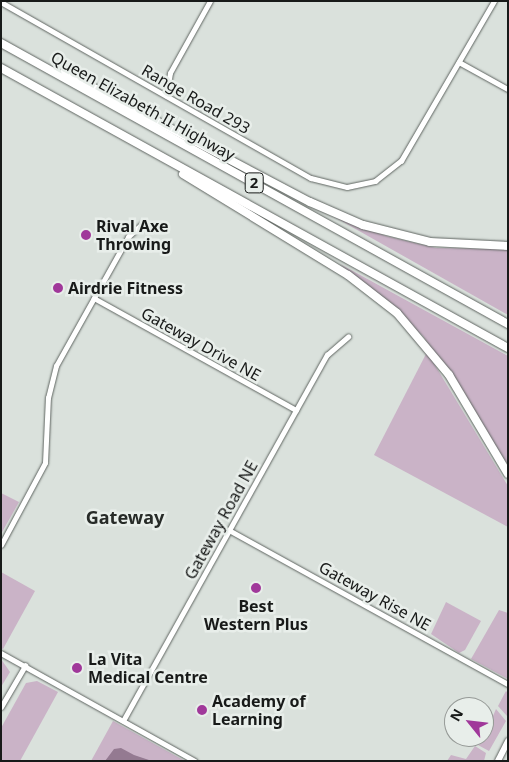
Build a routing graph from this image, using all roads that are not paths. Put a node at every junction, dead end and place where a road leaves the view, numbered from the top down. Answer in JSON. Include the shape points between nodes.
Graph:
{"nodes":[{"id":1,"x":210,"y":1,"type":"edge"},
{"id":2,"x":494,"y":1,"type":"edge"},
{"id":3,"x":1,"y":2,"type":"edge"},
{"id":4,"x":1,"y":42,"type":"edge"},
{"id":5,"x":459,"y":62,"type":"junction"},
{"id":6,"x":1,"y":68,"type":"edge"},
{"id":7,"x":508,"y":89,"type":"edge"},
{"id":8,"x":166,"y":96,"type":"junction"},
{"id":9,"x":144,"y":148,"type":"junction"},
{"id":10,"x":144,"y":223,"type":"dead end"},
{"id":11,"x":508,"y":246,"type":"edge"},
{"id":12,"x":94,"y":298,"type":"junction"},
{"id":13,"x":508,"y":324,"type":"edge"},
{"id":14,"x":348,"y":337,"type":"dead end"},
{"id":15,"x":508,"y":348,"type":"edge"},
{"id":16,"x":296,"y":410,"type":"junction"},
{"id":17,"x":508,"y":474,"type":"edge"},
{"id":18,"x":229,"y":530,"type":"junction"},
{"id":19,"x":1,"y":545,"type":"edge"},
{"id":20,"x":1,"y":653,"type":"edge"},
{"id":21,"x":25,"y":666,"type":"junction"},
{"id":22,"x":508,"y":684,"type":"edge"},
{"id":23,"x":1,"y":707,"type":"edge"},
{"id":24,"x":123,"y":721,"type":"junction"},
{"id":25,"x":508,"y":741,"type":"edge"},
{"id":26,"x":195,"y":761,"type":"edge"},
{"id":27,"x":498,"y":761,"type":"edge"}],
"edges":[{"from":1,"to":8,"type":"street","via":[[170,73]]},
{"from":2,"to":5,"type":"street"},
{"from":3,"to":8,"type":"street","name":"Range Road 293"},
{"from":4,"to":11,"type":"highway","via":[[344,217],[430,242]]},
{"from":4,"to":13,"type":"highway","name":"Queen Elizabeth II Highway","number":"2"},
{"from":5,"to":7,"type":"street"},
{"from":5,"to":8,"type":"street","name":"Range Road 293","via":[[411,147],[386,175],[353,187],[324,183]]},
{"from":6,"to":9,"type":"highway","number":"2"},
{"from":9,"to":15,"type":"highway","number":"2"},
{"from":9,"to":17,"type":"highway","via":[[348,275],[390,308],[449,375]]},
{"from":10,"to":12,"type":"street","via":[[128,237]]},
{"from":12,"to":16,"type":"street","name":"Gateway Drive NE"},
{"from":12,"to":19,"type":"street","via":[[52,376],[43,470]]},
{"from":14,"to":16,"type":"street","name":"Gateway Road NE","via":[[327,355]]},
{"from":16,"to":18,"type":"street","name":"Gateway Road NE"},
{"from":18,"to":22,"type":"street","name":"Gateway Rise NE"},
{"from":18,"to":24,"type":"street","name":"Gateway Road NE"},
{"from":20,"to":21,"type":"street"},
{"from":21,"to":23,"type":"street"},
{"from":21,"to":24,"type":"street"},
{"from":24,"to":26,"type":"street"},
{"from":25,"to":27,"type":"main road"}]}
